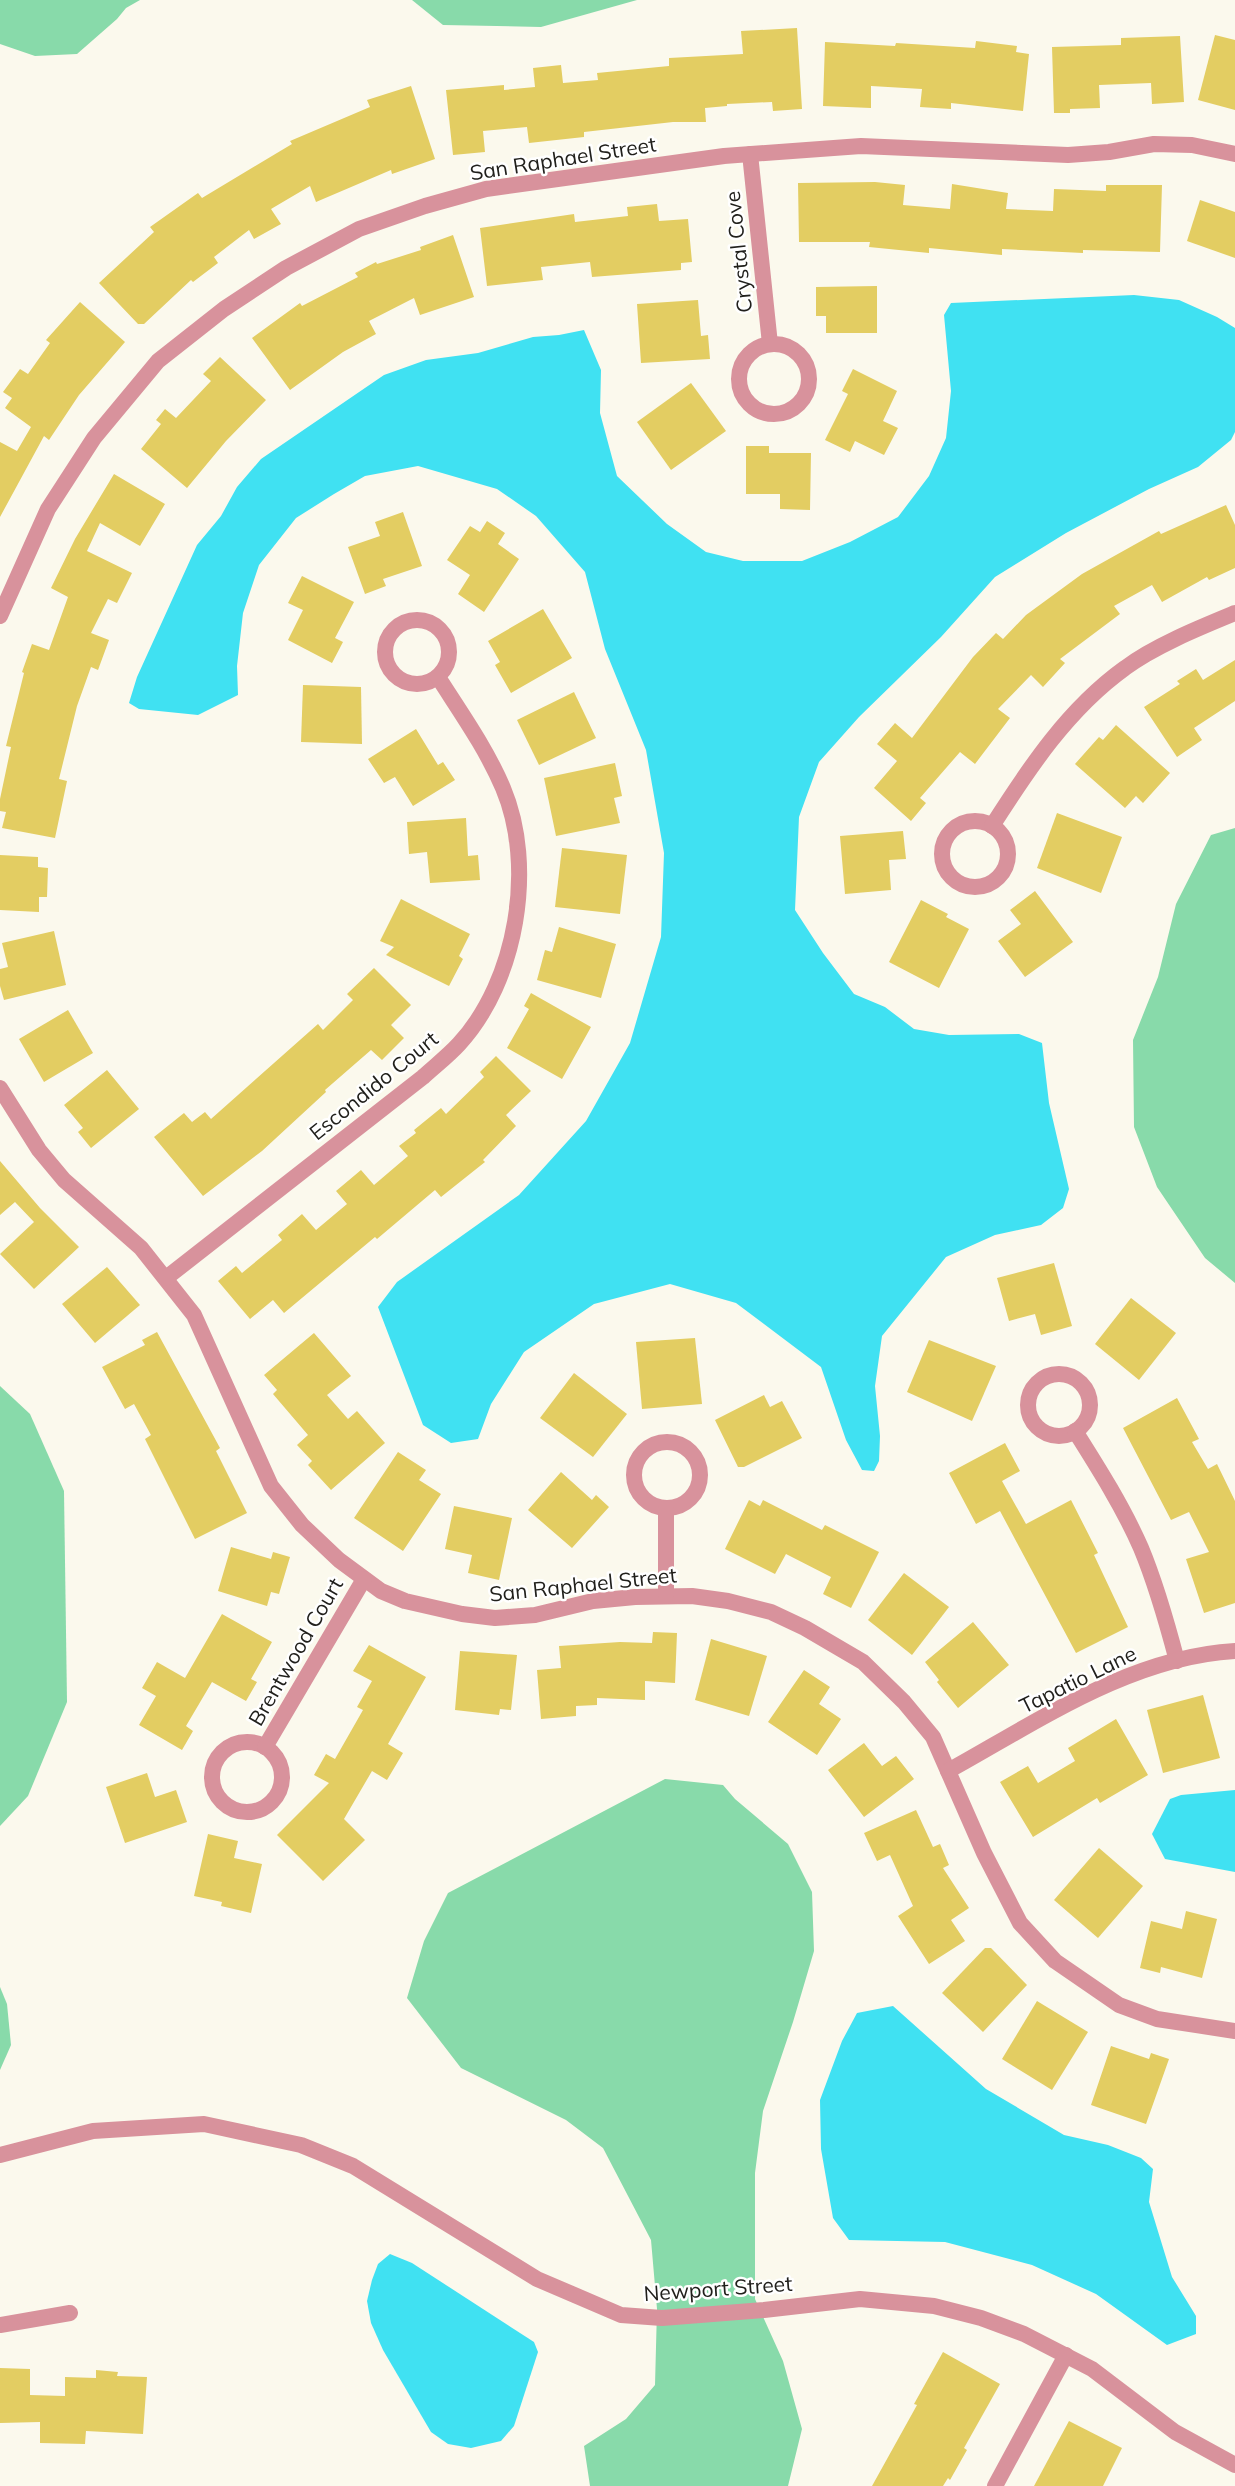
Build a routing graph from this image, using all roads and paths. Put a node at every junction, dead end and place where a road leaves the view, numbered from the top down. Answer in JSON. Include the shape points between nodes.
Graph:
{"nodes":[{"id":1,"x":1235,"y":153,"type":"edge"},
{"id":2,"x":750,"y":154,"type":"junction"},
{"id":3,"x":770,"y":344,"type":"junction"},
{"id":4,"x":1235,"y":613,"type":"edge"},
{"id":5,"x":0,"y":616,"type":"edge"},
{"id":6,"x":438,"y":677,"type":"junction"},
{"id":7,"x":992,"y":826,"type":"junction"},
{"id":8,"x":0,"y":1088,"type":"edge"},
{"id":9,"x":166,"y":1278,"type":"junction"},
{"id":10,"x":1075,"y":1431,"type":"dead end"},
{"id":11,"x":666,"y":1508,"type":"junction"},
{"id":12,"x":364,"y":1578,"type":"junction"},
{"id":13,"x":666,"y":1596,"type":"junction"},
{"id":14,"x":1235,"y":1651,"type":"edge"},
{"id":15,"x":1177,"y":1661,"type":"junction"},
{"id":16,"x":265,"y":1747,"type":"junction"},
{"id":17,"x":947,"y":1771,"type":"junction"},
{"id":18,"x":1235,"y":2031,"type":"edge"},
{"id":19,"x":0,"y":2155,"type":"edge"},
{"id":20,"x":70,"y":2314,"type":"dead end"},
{"id":21,"x":0,"y":2325,"type":"edge"},
{"id":22,"x":1066,"y":2355,"type":"junction"},
{"id":23,"x":1235,"y":2465,"type":"edge"},
{"id":24,"x":995,"y":2486,"type":"edge"}],
"edges":[{"from":1,"to":2,"type":"street","name":"San Raphael Street","via":[[1154,144],[1068,155],[861,145]]},
{"from":2,"to":3,"type":"street","name":"Crystal Cove"},
{"from":2,"to":5,"type":"street","name":"San Raphael Street","via":[[486,189],[359,229],[286,268],[158,361],[102,428],[48,509]]},
{"from":3,"to":3,"type":"street","via":[[749,355],[739,378],[747,401],[777,414],[799,404],[809,380],[802,358],[793,349]]},
{"from":4,"to":7,"type":"street","via":[[1126,667],[1089,699],[1033,761]]},
{"from":6,"to":6,"type":"street","via":[[446,667],[449,645],[436,626],[414,620],[393,629],[384,651],[391,672],[417,685]]},
{"from":6,"to":9,"type":"street","name":"Escondido Court","via":[[476,735],[503,788],[513,822],[519,865],[518,910],[510,947],[486,1004],[460,1043],[424,1077]]},
{"from":7,"to":7,"type":"street","via":[[962,823],[945,838],[941,857],[955,881],[976,888],[998,879],[1008,855],[1006,843]]},
{"from":8,"to":9,"type":"street","name":"San Raphael Street","via":[[56,1170],[142,1248]]},
{"from":9,"to":12,"type":"street","name":"San Raphael Street","via":[[194,1315],[271,1486],[302,1525]]},
{"from":10,"to":15,"type":"street","via":[[1141,1549]]},
{"from":11,"to":11,"type":"street","via":[[688,1501],[700,1478],[694,1456],[676,1443],[665,1442],[644,1451],[634,1473],[635,1485],[645,1500]]},
{"from":11,"to":13,"type":"street"},
{"from":12,"to":13,"type":"street","name":"San Raphael Street","via":[[405,1601],[495,1618],[535,1615],[593,1601]]},
{"from":12,"to":16,"type":"street","name":"Brentwood Court"},
{"from":13,"to":17,"type":"street","name":"San Raphael Street","via":[[728,1601],[771,1612],[863,1662],[933,1737]]},
{"from":14,"to":15,"type":"street","name":"Tapatio Lane"},
{"from":15,"to":17,"type":"street","name":"Tapatio Lane","via":[[1151,1666],[1096,1690]]},
{"from":16,"to":16,"type":"street","via":[[235,1744],[215,1761],[213,1786],[225,1805],[248,1813],[271,1804],[278,1796],[283,1772]]},
{"from":17,"to":18,"type":"street","name":"San Raphael Street","via":[[1020,1923],[1055,1961],[1119,2006],[1157,2019]]},
{"from":19,"to":22,"type":"street","name":"Newport Street","via":[[93,2131],[204,2124],[300,2146],[353,2166],[537,2279],[621,2315],[675,2317],[860,2298],[934,2306],[981,2318]]},
{"from":20,"to":21,"type":"street"},
{"from":22,"to":23,"type":"street","name":"Newport Street","via":[[1092,2369],[1175,2432]]},
{"from":22,"to":24,"type":"street"}]}
